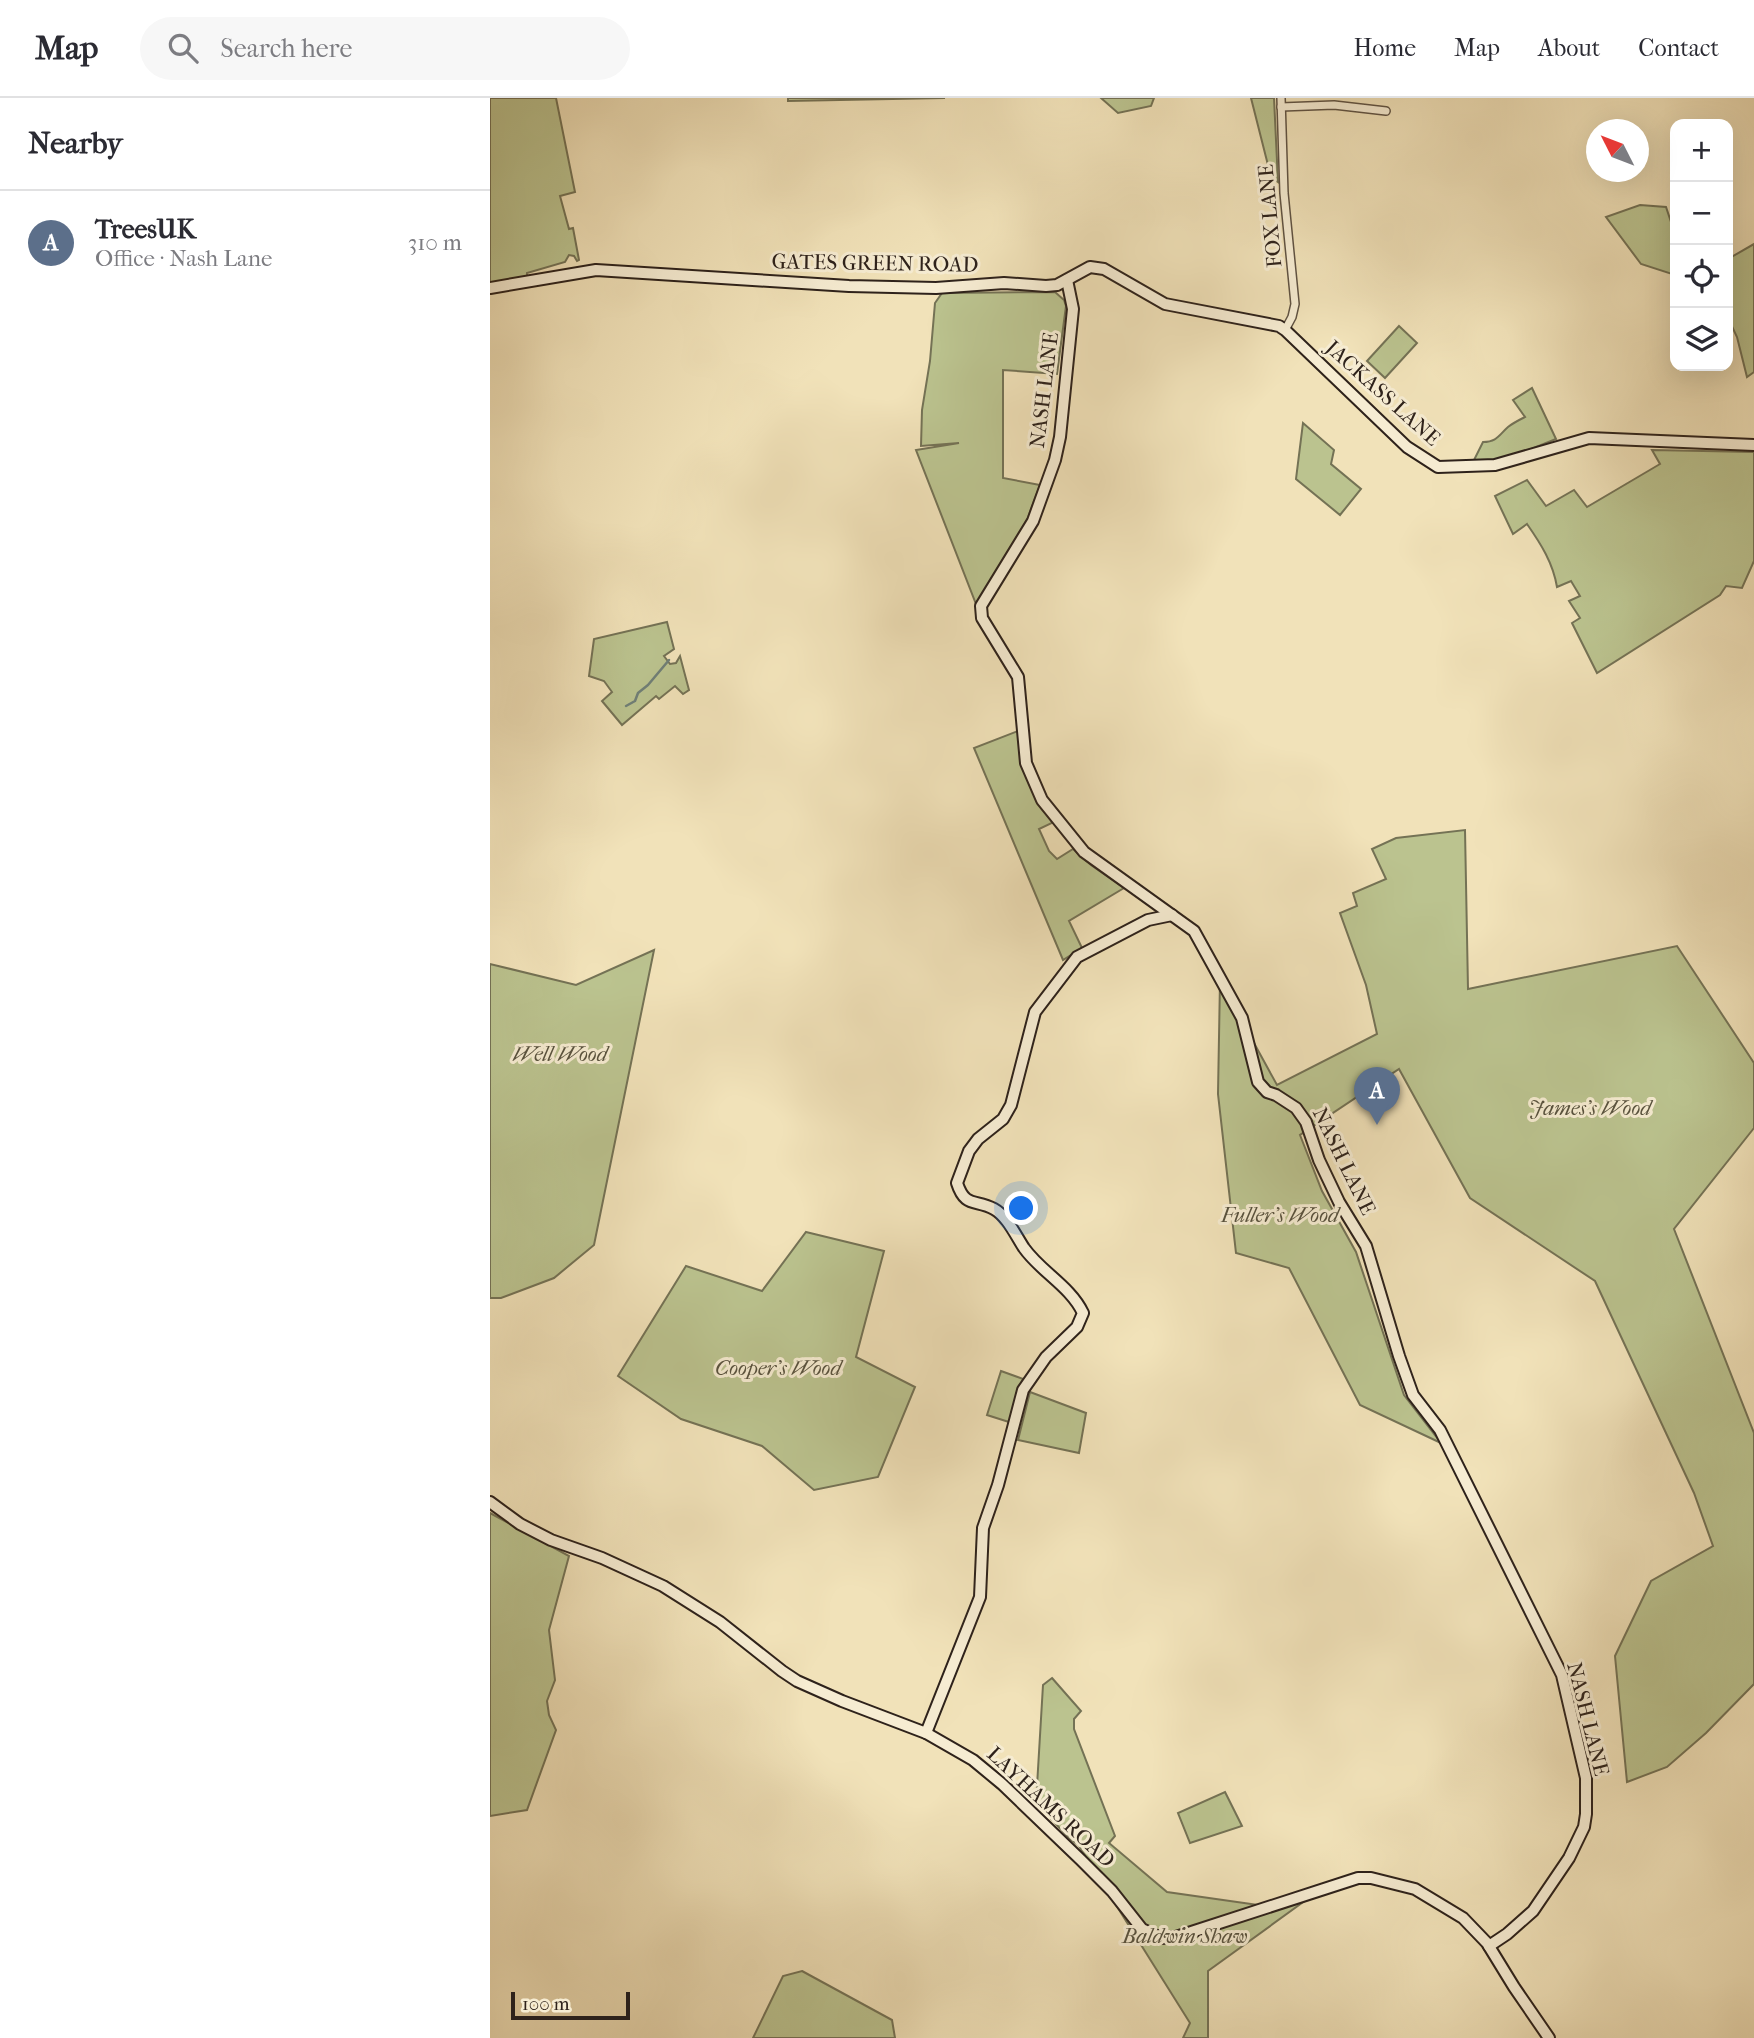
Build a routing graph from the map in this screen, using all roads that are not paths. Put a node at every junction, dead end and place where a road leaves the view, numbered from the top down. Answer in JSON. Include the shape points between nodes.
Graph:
{"nodes":[{"id":1,"x":1281,"y":102,"type":"edge"},
{"id":2,"x":1386,"y":111,"type":"dead end"},
{"id":3,"x":1068,"y":280,"type":"junction"},
{"id":4,"x":490,"y":288,"type":"edge"},
{"id":5,"x":1285,"y":330,"type":"junction"},
{"id":6,"x":1754,"y":444,"type":"edge"},
{"id":7,"x":1149,"y":899,"type":"junction"},
{"id":8,"x":1172,"y":915,"type":"junction"},
{"id":9,"x":1148,"y":920,"type":"junction"},
{"id":10,"x":490,"y":1502,"type":"edge"},
{"id":11,"x":926,"y":1733,"type":"junction"},
{"id":12,"x":1489,"y":1946,"type":"junction"},
{"id":13,"x":1549,"y":2038,"type":"edge"}],
"edges":[{"from":1,"to":2,"type":"street"},
{"from":1,"to":5,"type":"street","name":"FOX LANE","via":[[1283,193],[1295,304]]},
{"from":3,"to":4,"type":"street","name":"GATES GREEN ROAD","via":[[1046,286],[1004,283],[936,288],[596,270]]},
{"from":3,"to":5,"type":"street","name":"GATES GREEN ROAD","via":[[1083,269],[1096,267],[1165,304]]},
{"from":3,"to":7,"type":"street","name":"NASH LANE","via":[[1073,309],[1060,437],[1033,521],[981,606],[982,618],[1018,677],[1026,763],[1042,800],[1084,852]]},
{"from":5,"to":6,"type":"street","name":"JACKASS LANE","via":[[1407,447],[1438,467],[1495,465],[1589,438]]},
{"from":7,"to":8,"type":"street","name":"NASH LANE"},
{"from":7,"to":9,"type":"street"},
{"from":8,"to":9,"type":"street"},
{"from":8,"to":12,"type":"street","name":"NASH LANE","via":[[1194,931],[1242,1018],[1258,1082],[1296,1108],[1306,1122],[1339,1202],[1366,1246],[1413,1395],[1440,1430],[1562,1675],[1586,1778],[1584,1827],[1569,1858],[1532,1911]]},
{"from":9,"to":11,"type":"street","via":[[1077,957],[1043,1001],[1031,1021],[1011,1104],[1003,1119],[969,1151],[957,1183],[966,1200],[995,1210],[1083,1313],[1023,1390],[983,1528],[980,1597]]},
{"from":10,"to":11,"type":"street","name":"LAYHAMS ROAD","via":[[551,1540],[657,1582],[720,1622],[797,1681]]},
{"from":11,"to":12,"type":"street","name":"LAYHAMS ROAD","via":[[973,1760],[1002,1784],[1152,1935],[1176,1937],[1366,1878],[1426,1894],[1462,1918]]},
{"from":12,"to":13,"type":"street","name":"LAYHAMS ROAD"}]}
